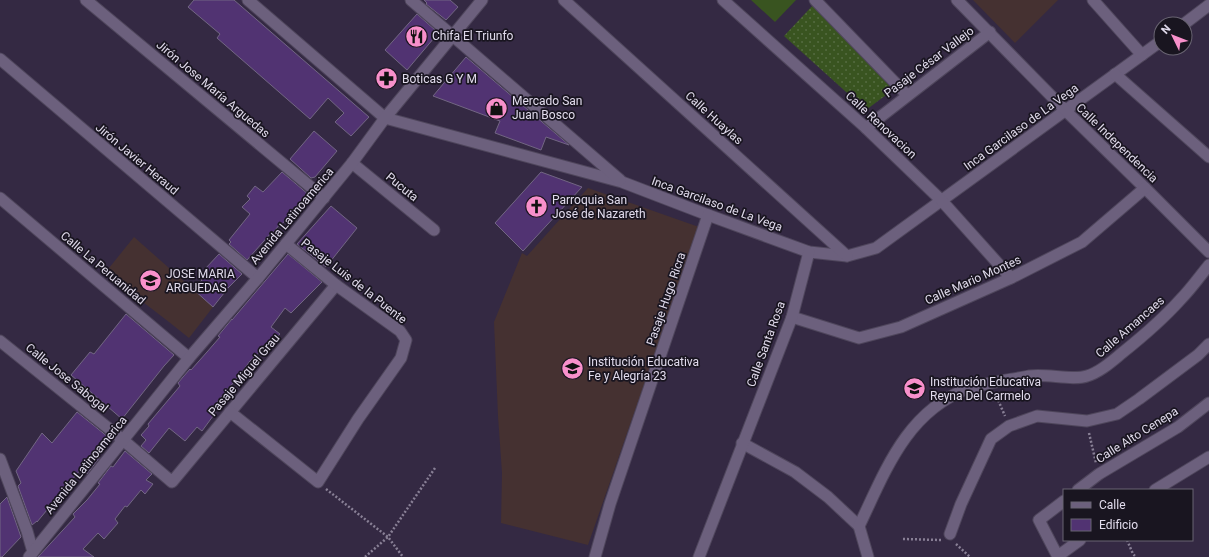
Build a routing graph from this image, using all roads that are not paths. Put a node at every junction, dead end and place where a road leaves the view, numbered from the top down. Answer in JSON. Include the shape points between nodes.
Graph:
{"nodes":[{"id":1,"x":86,"y":0,"type":"edge"},
{"id":2,"x":248,"y":0,"type":"edge"},
{"id":3,"x":411,"y":0,"type":"edge"},
{"id":4,"x":482,"y":0,"type":"edge"},
{"id":5,"x":564,"y":0,"type":"edge"},
{"id":6,"x":723,"y":0,"type":"edge"},
{"id":7,"x":815,"y":0,"type":"edge"},
{"id":8,"x":957,"y":0,"type":"edge"},
{"id":9,"x":1093,"y":0,"type":"edge"},
{"id":10,"x":1209,"y":5,"type":"edge"},
{"id":11,"x":1193,"y":17,"type":"edge"},
{"id":12,"x":990,"y":32,"type":"junction"},
{"id":13,"x":452,"y":36,"type":"junction"},
{"id":14,"x":1153,"y":47,"type":"edge"},
{"id":15,"x":1142,"y":55,"type":"junction"},
{"id":16,"x":0,"y":60,"type":"edge"},
{"id":17,"x":1114,"y":74,"type":"junction"},
{"id":18,"x":907,"y":95,"type":"junction"},
{"id":19,"x":1066,"y":111,"type":"junction"},
{"id":20,"x":386,"y":118,"type":"junction"},
{"id":21,"x":866,"y":128,"type":"junction"},
{"id":22,"x":1209,"y":157,"type":"edge"},
{"id":23,"x":352,"y":163,"type":"junction"},
{"id":24,"x":622,"y":182,"type":"junction"},
{"id":25,"x":1145,"y":188,"type":"junction"},
{"id":26,"x":0,"y":198,"type":"edge"},
{"id":27,"x":324,"y":198,"type":"junction"},
{"id":28,"x":942,"y":201,"type":"junction"},
{"id":29,"x":708,"y":215,"type":"junction"},
{"id":30,"x":434,"y":230,"type":"dead end"},
{"id":31,"x":286,"y":244,"type":"junction"},
{"id":32,"x":810,"y":252,"type":"junction"},
{"id":33,"x":1209,"y":252,"type":"edge"},
{"id":34,"x":847,"y":256,"type":"junction"},
{"id":35,"x":1209,"y":264,"type":"edge"},
{"id":36,"x":258,"y":278,"type":"junction"},
{"id":37,"x":1011,"y":278,"type":"junction"},
{"id":38,"x":336,"y":285,"type":"junction"},
{"id":39,"x":792,"y":317,"type":"junction"},
{"id":40,"x":0,"y":341,"type":"edge"},
{"id":41,"x":1209,"y":344,"type":"edge"},
{"id":42,"x":189,"y":358,"type":"junction"},
{"id":43,"x":1209,"y":403,"type":"edge"},
{"id":44,"x":230,"y":412,"type":"junction"},
{"id":45,"x":123,"y":440,"type":"junction"},
{"id":46,"x":742,"y":443,"type":"junction"},
{"id":47,"x":1209,"y":457,"type":"edge"},
{"id":48,"x":0,"y":459,"type":"edge"},
{"id":49,"x":172,"y":482,"type":"joint"},
{"id":50,"x":1079,"y":489,"type":"edge"},
{"id":51,"x":1157,"y":489,"type":"edge"},
{"id":52,"x":1063,"y":502,"type":"edge"},
{"id":53,"x":859,"y":526,"type":"junction"},
{"id":54,"x":950,"y":534,"type":"road end"},
{"id":55,"x":1079,"y":541,"type":"edge"},
{"id":56,"x":31,"y":554,"type":"edge"},
{"id":57,"x":1058,"y":556,"type":"edge"},
{"id":58,"x":595,"y":557,"type":"edge"},
{"id":59,"x":699,"y":557,"type":"edge"},
{"id":60,"x":868,"y":557,"type":"edge"}],
"edges":[{"from":1,"to":27,"type":"street","name":"Jirón Jose María Arguedas"},
{"from":2,"to":20,"type":"street","name":"Inca Garcilaso de La Vega"},
{"from":3,"to":13,"type":"street"},
{"from":4,"to":13,"type":"street","name":"Avenida Latinoamerica"},
{"from":5,"to":34,"type":"street","name":"Calle Huaylas"},
{"from":6,"to":21,"type":"street","name":"Calle Renovacion"},
{"from":7,"to":18,"type":"street"},
{"from":8,"to":12,"type":"street","name":"Calle Independencia"},
{"from":9,"to":15,"type":"street"},
{"from":10,"to":11,"type":"street"},
{"from":12,"to":18,"type":"street","name":"Pasaje César Vallejo"},
{"from":12,"to":19,"type":"street","name":"Calle Independencia"},
{"from":13,"to":20,"type":"street","name":"Avenida Latinoamerica"},
{"from":13,"to":24,"type":"street"},
{"from":14,"to":15,"type":"street","name":"Inca Garcilaso de La Vega"},
{"from":15,"to":17,"type":"street","name":"Inca Garcilaso de La Vega"},
{"from":16,"to":36,"type":"street","name":"Jirón Javier Heraud"},
{"from":17,"to":19,"type":"street","name":"Inca Garcilaso de La Vega"},
{"from":17,"to":22,"type":"street"},
{"from":18,"to":21,"type":"street","name":"Pasaje César Vallejo"},
{"from":19,"to":25,"type":"street","name":"Calle Independencia"},
{"from":19,"to":28,"type":"street","name":"Inca Garcilaso de La Vega"},
{"from":20,"to":23,"type":"street","name":"Avenida Latinoamerica"},
{"from":20,"to":24,"type":"street","name":"Inca Garcilaso de La Vega"},
{"from":21,"to":28,"type":"street","name":"Calle Renovacion"},
{"from":23,"to":27,"type":"street","name":"Avenida Latinoamerica"},
{"from":23,"to":30,"type":"street","name":"Pucuta"},
{"from":24,"to":29,"type":"street","name":"Inca Garcilaso de La Vega"},
{"from":25,"to":33,"type":"street","name":"Calle Independencia"},
{"from":25,"to":37,"type":"street","name":"Calle Mario Montes","via":[[1082,242]]},
{"from":26,"to":42,"type":"street","name":"Calle La Peruanidad"},
{"from":27,"to":31,"type":"street","name":"Avenida Latinoamerica"},
{"from":28,"to":34,"type":"street","name":"Inca Garcilaso de La Vega","via":[[876,248]]},
{"from":28,"to":37,"type":"street","name":"Calle Renovacion"},
{"from":29,"to":32,"type":"street","name":"Inca Garcilaso de La Vega"},
{"from":29,"to":58,"type":"street","name":"Pasaje Hugo Ricra","via":[[610,504]]},
{"from":31,"to":36,"type":"street","name":"Avenida Latinoamerica"},
{"from":31,"to":38,"type":"street","name":"Pasaje Luis de la Puente"},
{"from":32,"to":34,"type":"street","name":"Inca Garcilaso de La Vega"},
{"from":32,"to":39,"type":"street","name":"Calle Santa Rosa"},
{"from":35,"to":53,"type":"street","name":"Calle Amancaes","via":[[1180,300],[1140,338],[1101,369],[1085,376],[1033,376],[991,383],[966,390],[923,416],[894,455]]},
{"from":36,"to":42,"type":"street","name":"Avenida Latinoamerica"},
{"from":37,"to":39,"type":"street","name":"Calle Mario Montes","via":[[901,327],[859,338]]},
{"from":38,"to":44,"type":"street","name":"Pasaje Miguel Grau"},
{"from":38,"to":44,"type":"street","name":"Pasaje Luis de la Puente","via":[[400,331],[406,340],[401,358],[318,482]]},
{"from":39,"to":46,"type":"street","name":"Calle Santa Rosa"},
{"from":40,"to":45,"type":"street","name":"Calle Jose Sabogal"},
{"from":41,"to":54,"type":"street","via":[[1198,355],[1117,414],[1086,421],[1037,416],[1009,426],[991,439]]},
{"from":42,"to":45,"type":"street","name":"Avenida Latinoamerica"},
{"from":43,"to":50,"type":"street","name":"Calle Alto Cenepa","via":[[1178,427],[1099,474]]},
{"from":44,"to":49,"type":"street","name":"Pasaje Miguel Grau"},
{"from":45,"to":49,"type":"street","name":"Calle Jose Sabogal"},
{"from":45,"to":56,"type":"street","name":"Avenida Latinoamerica"},
{"from":46,"to":53,"type":"street","via":[[795,472],[828,496]]},
{"from":46,"to":59,"type":"street","name":"Calle Santa Rosa"},
{"from":47,"to":51,"type":"street"},
{"from":48,"to":56,"type":"street","via":[[27,531]]},
{"from":52,"to":57,"type":"street","via":[[1039,520]]},
{"from":53,"to":60,"type":"street"},
{"from":55,"to":57,"type":"street"}]}
